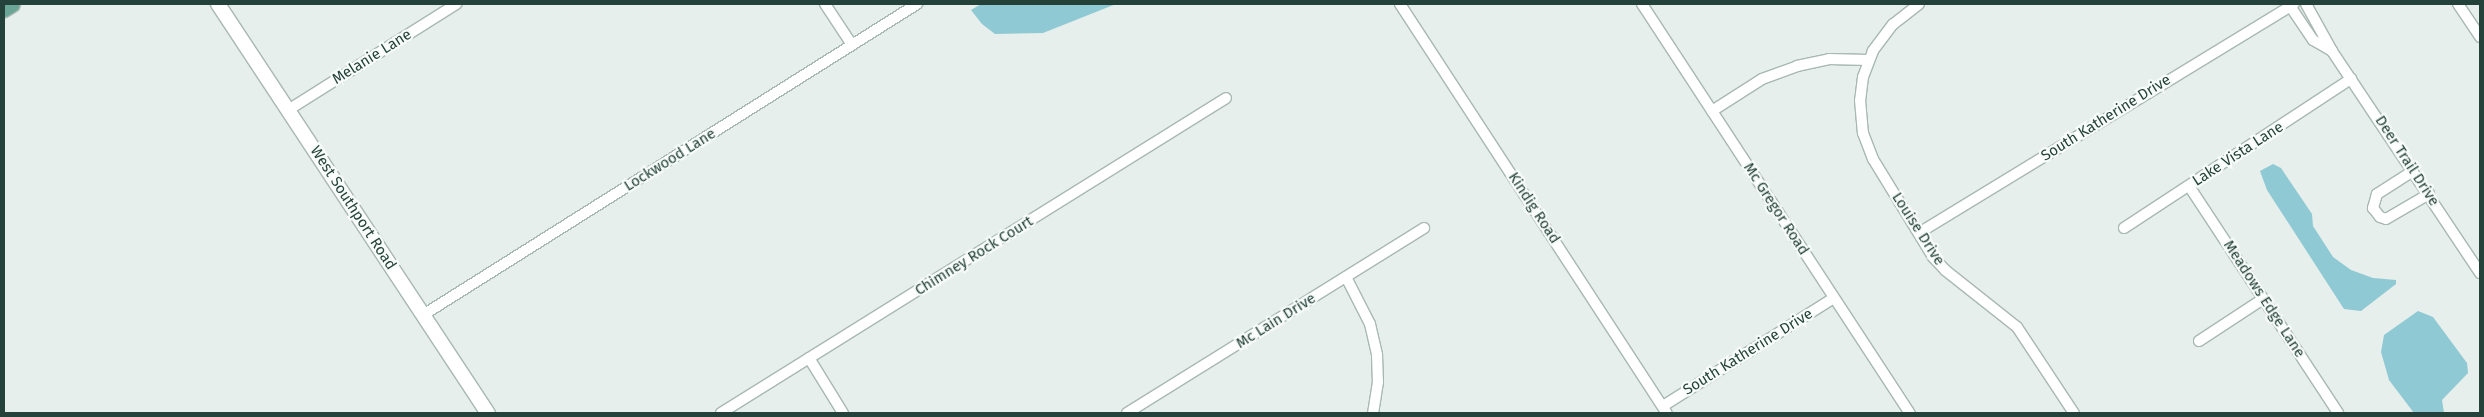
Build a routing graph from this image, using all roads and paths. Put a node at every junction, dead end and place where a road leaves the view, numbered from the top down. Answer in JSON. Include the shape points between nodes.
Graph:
{"nodes":[{"id":1,"x":12,"y":4,"type":"edge"},
{"id":2,"x":218,"y":4,"type":"edge"},
{"id":3,"x":456,"y":4,"type":"edge"},
{"id":4,"x":825,"y":4,"type":"edge"},
{"id":5,"x":917,"y":4,"type":"edge"},
{"id":6,"x":1400,"y":4,"type":"edge"},
{"id":7,"x":1642,"y":4,"type":"edge"},
{"id":8,"x":1919,"y":4,"type":"edge"},
{"id":9,"x":2306,"y":4,"type":"edge"},
{"id":10,"x":2458,"y":4,"type":"edge"},
{"id":11,"x":2292,"y":5,"type":"edge"},
{"id":12,"x":4,"y":9,"type":"edge"},
{"id":13,"x":2480,"y":36,"type":"edge"},
{"id":14,"x":852,"y":45,"type":"junction"},
{"id":15,"x":2332,"y":51,"type":"junction"},
{"id":16,"x":1869,"y":60,"type":"junction"},
{"id":17,"x":2351,"y":79,"type":"junction"},
{"id":18,"x":1226,"y":98,"type":"dead end"},
{"id":19,"x":288,"y":110,"type":"junction"},
{"id":20,"x":1712,"y":111,"type":"junction"},
{"id":21,"x":2413,"y":171,"type":"junction"},
{"id":22,"x":2189,"y":186,"type":"junction"},
{"id":23,"x":2429,"y":194,"type":"junction"},
{"id":24,"x":1424,"y":228,"type":"dead end"},
{"id":25,"x":2124,"y":228,"type":"dead end"},
{"id":26,"x":1919,"y":233,"type":"junction"},
{"id":27,"x":2480,"y":272,"type":"edge"},
{"id":28,"x":1346,"y":277,"type":"junction"},
{"id":29,"x":1834,"y":298,"type":"junction"},
{"id":30,"x":2263,"y":299,"type":"junction"},
{"id":31,"x":423,"y":315,"type":"junction"},
{"id":32,"x":2199,"y":341,"type":"dead end"},
{"id":33,"x":809,"y":358,"type":"junction"},
{"id":34,"x":1665,"y":410,"type":"edge"},
{"id":35,"x":488,"y":413,"type":"edge"},
{"id":36,"x":721,"y":413,"type":"edge"},
{"id":37,"x":843,"y":413,"type":"edge"},
{"id":38,"x":1127,"y":413,"type":"edge"},
{"id":39,"x":1373,"y":413,"type":"edge"},
{"id":40,"x":1910,"y":413,"type":"edge"},
{"id":41,"x":2074,"y":413,"type":"edge"},
{"id":42,"x":2338,"y":413,"type":"edge"}],
"edges":[{"from":1,"to":12,"type":"main road"},
{"from":2,"to":19,"type":"main road","name":"West Southport Road"},
{"from":3,"to":19,"type":"street","name":"Melanie Lane"},
{"from":4,"to":14,"type":"street"},
{"from":5,"to":14,"type":"street","name":"Lockwood Lane"},
{"from":6,"to":34,"type":"street","name":"Kindig Road"},
{"from":7,"to":20,"type":"street","name":"Mc Gregor Road"},
{"from":8,"to":16,"type":"street","via":[[1893,24]]},
{"from":9,"to":15,"type":"street","name":"Deer Trail Drive"},
{"from":10,"to":13,"type":"street"},
{"from":11,"to":15,"type":"street","via":[[2313,40]]},
{"from":11,"to":26,"type":"street","name":"South Katherine Drive"},
{"from":14,"to":31,"type":"street","name":"Lockwood Lane"},
{"from":15,"to":17,"type":"street","name":"Deer Trail Drive"},
{"from":16,"to":20,"type":"street","via":[[1829,59],[1797,66],[1762,80]]},
{"from":16,"to":26,"type":"street","name":"Louise Drive","via":[[1860,100],[1863,133],[1873,159]]},
{"from":17,"to":21,"type":"street","name":"Deer Trail Drive"},
{"from":17,"to":22,"type":"street","name":"Lake Vista Lane"},
{"from":18,"to":33,"type":"street","name":"Chimney Rock Court"},
{"from":19,"to":31,"type":"main road","name":"West Southport Road"},
{"from":20,"to":29,"type":"street","name":"Mc Gregor Road"},
{"from":21,"to":23,"type":"street","name":"Deer Trail Drive"},
{"from":21,"to":23,"type":"street","via":[[2377,194],[2373,208],[2386,219]]},
{"from":22,"to":25,"type":"street","name":"Lake Vista Lane"},
{"from":22,"to":30,"type":"street","name":"Meadows Edge Lane"},
{"from":23,"to":27,"type":"street","name":"Deer Trail Drive"},
{"from":24,"to":28,"type":"street","name":"Mc Lain Drive"},
{"from":26,"to":41,"type":"street","name":"Louise Drive","via":[[1945,270],[2017,327]]},
{"from":28,"to":38,"type":"street","name":"Mc Lain Drive"},
{"from":28,"to":39,"type":"street","via":[[1370,324],[1377,355],[1378,382]]},
{"from":29,"to":34,"type":"street","name":"South Katherine Drive"},
{"from":29,"to":40,"type":"street","name":"Mc Gregor Road"},
{"from":30,"to":32,"type":"street"},
{"from":30,"to":42,"type":"street","name":"Meadows Edge Lane"},
{"from":31,"to":35,"type":"main road","name":"West Southport Road"},
{"from":33,"to":36,"type":"street","name":"Chimney Rock Court"},
{"from":33,"to":37,"type":"street"}]}
